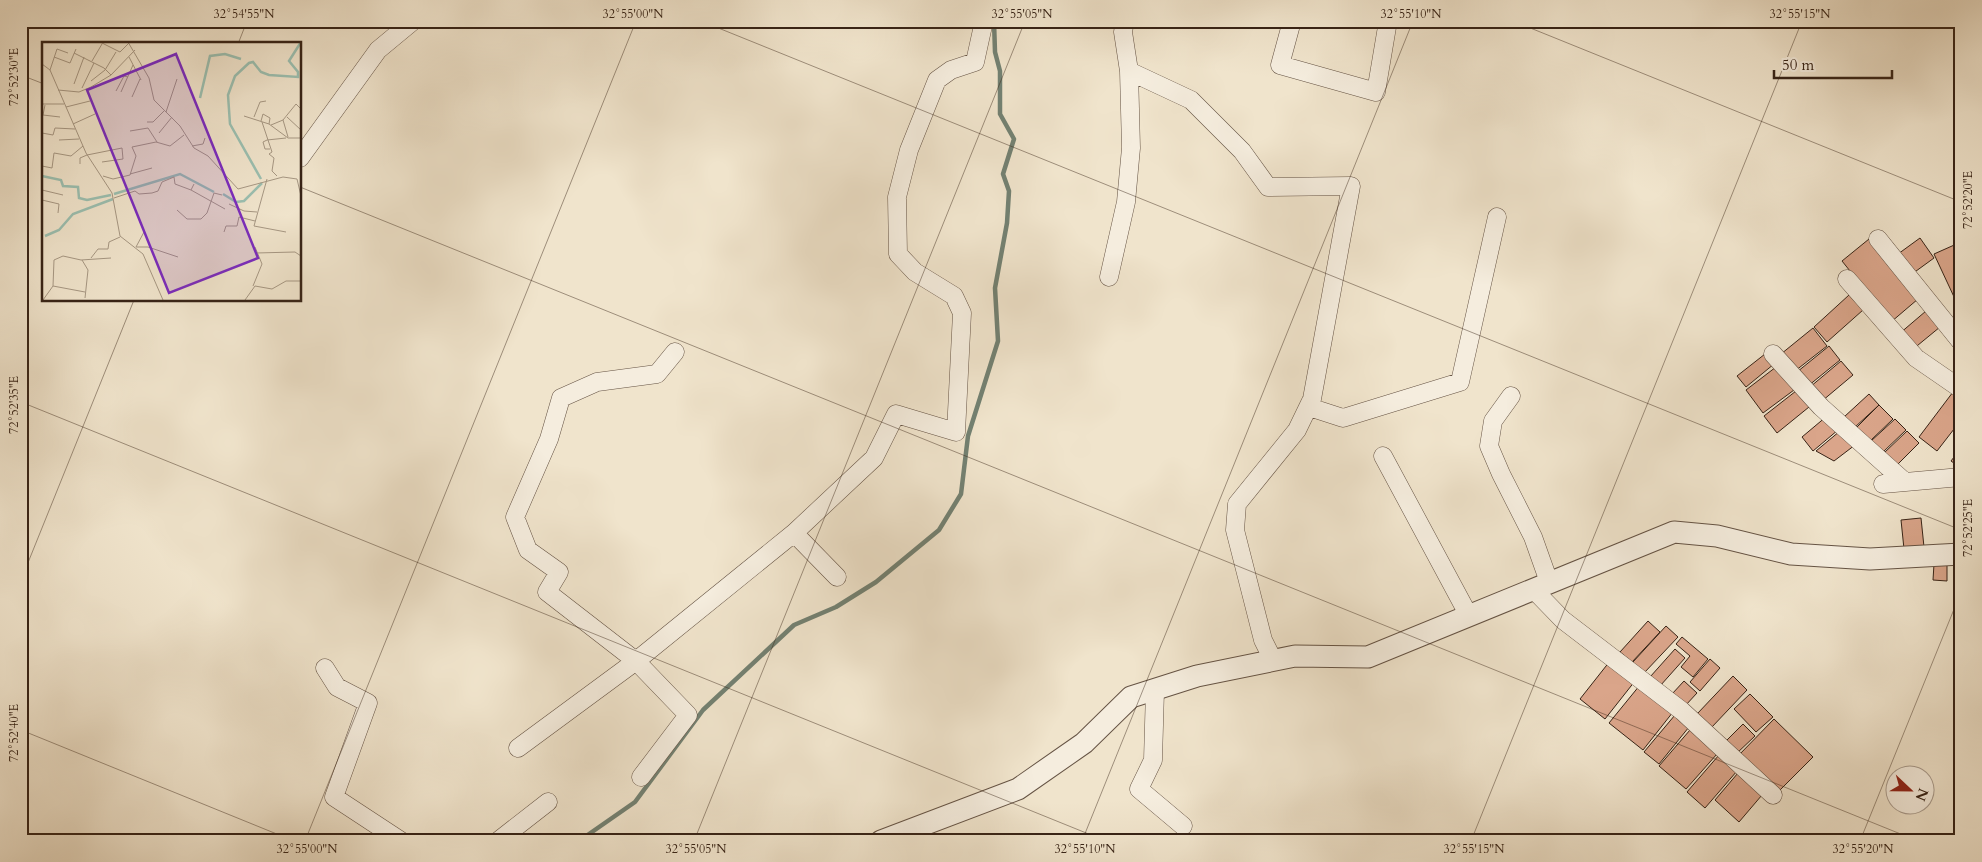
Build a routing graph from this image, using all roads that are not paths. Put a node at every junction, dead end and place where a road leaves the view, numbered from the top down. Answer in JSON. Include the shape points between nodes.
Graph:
{"nodes":[{"id":1,"x":413,"y":21,"type":"edge"},
{"id":2,"x":984,"y":21,"type":"edge"},
{"id":3,"x":1125,"y":21,"type":"edge"},
{"id":4,"x":1292,"y":21,"type":"edge"},
{"id":5,"x":1388,"y":21,"type":"edge"},
{"id":6,"x":1129,"y":71,"type":"junction"},
{"id":7,"x":301,"y":157,"type":"edge"},
{"id":8,"x":1497,"y":217,"type":"dead end"},
{"id":9,"x":1878,"y":240,"type":"dead end"},
{"id":10,"x":1109,"y":277,"type":"dead end"},
{"id":11,"x":1847,"y":279,"type":"dead end"},
{"id":12,"x":1961,"y":342,"type":"edge"},
{"id":13,"x":675,"y":352,"type":"dead end"},
{"id":14,"x":1773,"y":354,"type":"dead end"},
{"id":15,"x":1959,"y":384,"type":"edge"},
{"id":16,"x":1511,"y":396,"type":"dead end"},
{"id":17,"x":1308,"y":407,"type":"junction"},
{"id":18,"x":1383,"y":456,"type":"dead end"},
{"id":19,"x":1961,"y":477,"type":"edge"},
{"id":20,"x":1905,"y":482,"type":"junction"},
{"id":21,"x":1883,"y":484,"type":"dead end"},
{"id":22,"x":794,"y":533,"type":"junction"},
{"id":23,"x":1961,"y":554,"type":"edge"},
{"id":24,"x":837,"y":577,"type":"dead end"},
{"id":25,"x":1541,"y":586,"type":"junction"},
{"id":26,"x":1469,"y":616,"type":"junction"},
{"id":27,"x":1273,"y":660,"type":"junction"},
{"id":28,"x":636,"y":661,"type":"junction"},
{"id":29,"x":325,"y":668,"type":"dead end"},
{"id":30,"x":1155,"y":690,"type":"junction"},
{"id":31,"x":518,"y":748,"type":"dead end"},
{"id":32,"x":641,"y":777,"type":"dead end"},
{"id":33,"x":1773,"y":795,"type":"dead end"},
{"id":34,"x":548,"y":802,"type":"dead end"},
{"id":35,"x":1183,"y":826,"type":"dead end"},
{"id":36,"x":401,"y":841,"type":"edge"},
{"id":37,"x":498,"y":841,"type":"edge"},
{"id":38,"x":881,"y":841,"type":"edge"}],
"edges":[{"from":1,"to":7,"type":"street","via":[[378,50]]},
{"from":2,"to":22,"type":"street","via":[[976,62],[951,70],[937,80],[909,150],[897,197],[898,254],[914,272],[954,296],[962,314],[956,432],[896,414],[874,458]]},
{"from":3,"to":6,"type":"street","via":[[1123,32]]},
{"from":4,"to":5,"type":"street","via":[[1280,64],[1376,92]]},
{"from":6,"to":10,"type":"street","via":[[1132,148],[1126,202]]},
{"from":6,"to":17,"type":"street","via":[[1190,100],[1242,151],[1268,187],[1351,186]]},
{"from":8,"to":17,"type":"street","via":[[1460,382],[1343,418]]},
{"from":9,"to":12,"type":"street"},
{"from":11,"to":15,"type":"street","via":[[1916,358]]},
{"from":13,"to":28,"type":"street","via":[[657,374],[597,382],[560,398],[549,439],[515,517],[528,550],[559,572],[547,592]]},
{"from":14,"to":20,"type":"street","via":[[1821,407]]},
{"from":16,"to":25,"type":"street","via":[[1493,421],[1490,446],[1533,538]]},
{"from":17,"to":27,"type":"street","via":[[1298,430],[1237,504],[1235,530],[1263,640]]},
{"from":18,"to":26,"type":"street"},
{"from":19,"to":20,"type":"street"},
{"from":20,"to":21,"type":"street"},
{"from":22,"to":24,"type":"street"},
{"from":22,"to":28,"type":"street"},
{"from":23,"to":25,"type":"street","via":[[1870,560],[1791,554],[1717,536],[1674,532]]},
{"from":25,"to":26,"type":"street"},
{"from":25,"to":33,"type":"street","via":[[1563,620],[1682,711]]},
{"from":26,"to":27,"type":"street","via":[[1368,657],[1295,656]]},
{"from":27,"to":30,"type":"street","via":[[1197,676]]},
{"from":28,"to":31,"type":"street"},
{"from":28,"to":32,"type":"street","via":[[688,715]]},
{"from":29,"to":36,"type":"street","via":[[337,687],[368,703],[334,797]]},
{"from":30,"to":35,"type":"street","via":[[1153,760],[1139,789]]},
{"from":30,"to":38,"type":"street","via":[[1131,698],[1084,743],[1018,789]]},
{"from":34,"to":37,"type":"street"}]}
